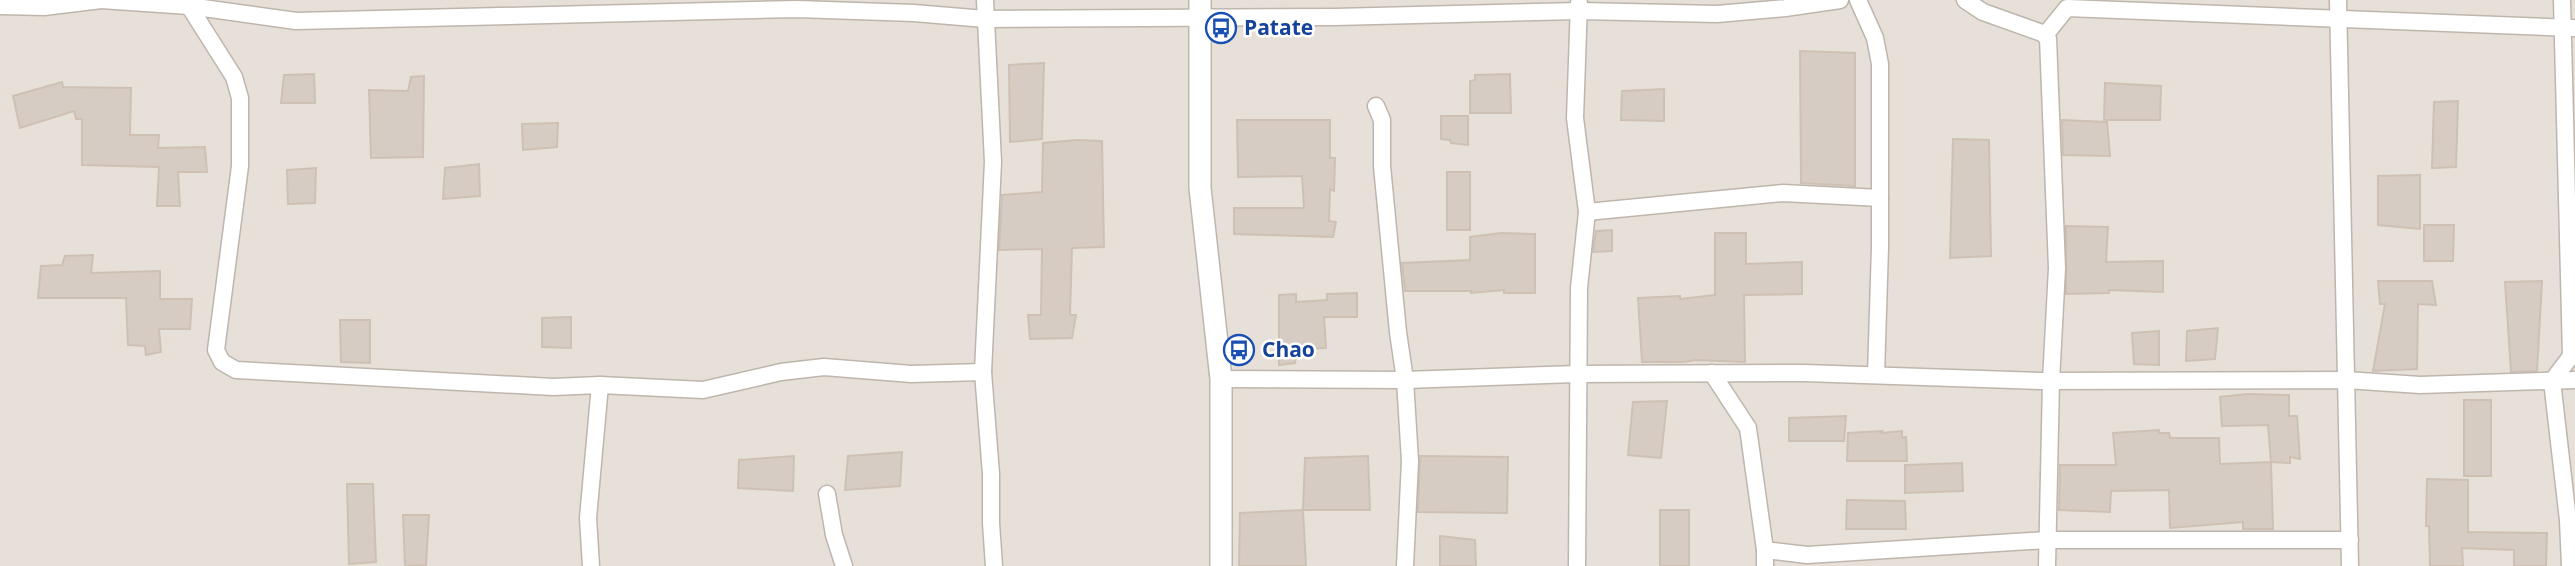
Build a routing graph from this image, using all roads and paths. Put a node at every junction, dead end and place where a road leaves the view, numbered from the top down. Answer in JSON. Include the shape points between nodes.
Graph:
{"nodes":[{"id":1,"x":101,"y":0,"type":"edge"},
{"id":2,"x":870,"y":0,"type":"edge"},
{"id":3,"x":985,"y":0,"type":"edge"},
{"id":4,"x":1840,"y":0,"type":"edge"},
{"id":5,"x":1858,"y":0,"type":"edge"},
{"id":6,"x":1965,"y":0,"type":"edge"},
{"id":7,"x":2338,"y":0,"type":"edge"},
{"id":8,"x":2562,"y":0,"type":"edge"},
{"id":9,"x":191,"y":3,"type":"edge"},
{"id":10,"x":1579,"y":5,"type":"edge"},
{"id":11,"x":0,"y":6,"type":"edge"},
{"id":12,"x":595,"y":7,"type":"edge"},
{"id":13,"x":1717,"y":7,"type":"edge"},
{"id":14,"x":1200,"y":8,"type":"edge"},
{"id":15,"x":882,"y":12,"type":"junction"},
{"id":16,"x":985,"y":19,"type":"junction"},
{"id":17,"x":2338,"y":19,"type":"junction"},
{"id":18,"x":2570,"y":28,"type":"edge"},
{"id":19,"x":2045,"y":35,"type":"junction"},
{"id":20,"x":1376,"y":106,"type":"dead end"},
{"id":21,"x":1880,"y":198,"type":"junction"},
{"id":22,"x":1587,"y":212,"type":"junction"},
{"id":23,"x":983,"y":372,"type":"junction"},
{"id":24,"x":1712,"y":373,"type":"junction"},
{"id":25,"x":1577,"y":374,"type":"junction"},
{"id":26,"x":1876,"y":375,"type":"junction"},
{"id":27,"x":1221,"y":379,"type":"junction"},
{"id":28,"x":1405,"y":380,"type":"junction"},
{"id":29,"x":2346,"y":380,"type":"junction"},
{"id":30,"x":2575,"y":380,"type":"edge"},
{"id":31,"x":2051,"y":381,"type":"junction"},
{"id":32,"x":2552,"y":381,"type":"junction"},
{"id":33,"x":600,"y":385,"type":"junction"},
{"id":34,"x":827,"y":494,"type":"dead end"},
{"id":35,"x":2047,"y":540,"type":"junction"},
{"id":36,"x":2350,"y":540,"type":"junction"},
{"id":37,"x":1765,"y":558,"type":"edge"},
{"id":38,"x":590,"y":566,"type":"edge"},
{"id":39,"x":844,"y":566,"type":"edge"},
{"id":40,"x":994,"y":566,"type":"edge"},
{"id":41,"x":1220,"y":566,"type":"edge"},
{"id":42,"x":1405,"y":566,"type":"edge"},
{"id":43,"x":1577,"y":566,"type":"edge"},
{"id":44,"x":2047,"y":566,"type":"edge"},
{"id":45,"x":2350,"y":566,"type":"edge"},
{"id":46,"x":2570,"y":566,"type":"edge"}],
"edges":[{"from":1,"to":9,"type":"street"},
{"from":1,"to":11,"type":"street","via":[[44,7]]},
{"from":2,"to":15,"type":"street"},
{"from":3,"to":16,"type":"street"},
{"from":4,"to":13,"type":"street","via":[[1785,8]]},
{"from":5,"to":21,"type":"street","via":[[1875,38],[1880,64]]},
{"from":6,"to":19,"type":"street","via":[[1983,12]]},
{"from":7,"to":17,"type":"street"},
{"from":8,"to":18,"type":"street"},
{"from":9,"to":12,"type":"street","via":[[296,21],[557,13]]},
{"from":9,"to":33,"type":"street","via":[[234,77],[240,98],[240,166],[216,351],[222,362],[236,370],[554,387]]},
{"from":10,"to":13,"type":"street"},
{"from":10,"to":14,"type":"street","via":[[1362,16]]},
{"from":10,"to":22,"type":"street","via":[[1575,118]]},
{"from":12,"to":15,"type":"street"},
{"from":14,"to":16,"type":"street"},
{"from":14,"to":27,"type":"street","via":[[1200,188]]},
{"from":15,"to":16,"type":"street"},
{"from":16,"to":23,"type":"street","via":[[993,162]]},
{"from":17,"to":18,"type":"street"},
{"from":17,"to":19,"type":"street","via":[[2067,8]]},
{"from":17,"to":29,"type":"street"},
{"from":18,"to":32,"type":"street","via":[[2571,356]]},
{"from":19,"to":31,"type":"street","via":[[2057,268]]},
{"from":20,"to":28,"type":"street","via":[[1382,120],[1382,166]]},
{"from":21,"to":22,"type":"street","via":[[1783,193]]},
{"from":21,"to":26,"type":"street"},
{"from":22,"to":25,"type":"street"},
{"from":23,"to":33,"type":"street","via":[[911,374],[824,367],[702,390]]},
{"from":23,"to":40,"type":"street"},
{"from":24,"to":25,"type":"street"},
{"from":24,"to":26,"type":"street"},
{"from":24,"to":37,"type":"street","via":[[1748,428]]},
{"from":25,"to":28,"type":"street"},
{"from":25,"to":43,"type":"street"},
{"from":26,"to":31,"type":"street"},
{"from":27,"to":28,"type":"street"},
{"from":27,"to":41,"type":"street"},
{"from":28,"to":42,"type":"street","via":[[1410,461]]},
{"from":29,"to":31,"type":"street"},
{"from":29,"to":32,"type":"street","via":[[2420,385]]},
{"from":29,"to":36,"type":"street"},
{"from":30,"to":32,"type":"street"},
{"from":31,"to":35,"type":"street"},
{"from":32,"to":46,"type":"street"},
{"from":33,"to":38,"type":"street","via":[[588,518]]},
{"from":34,"to":39,"type":"street"},
{"from":35,"to":36,"type":"street"},
{"from":35,"to":37,"type":"street"},
{"from":35,"to":44,"type":"street"},
{"from":36,"to":45,"type":"street"}]}
